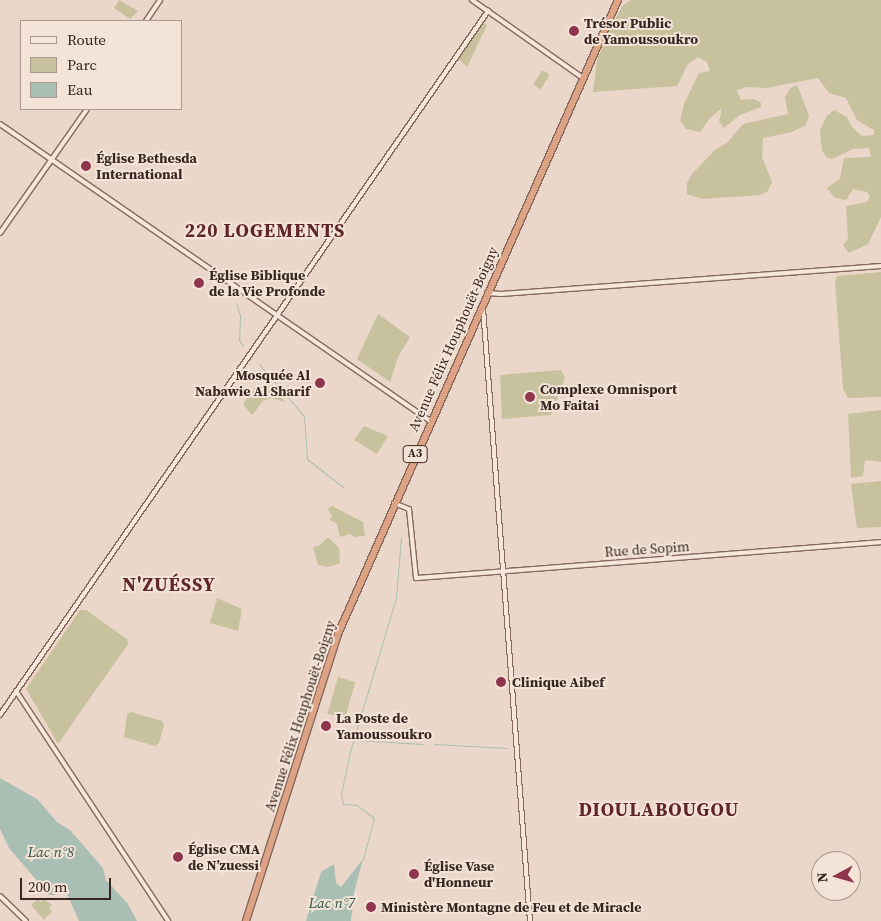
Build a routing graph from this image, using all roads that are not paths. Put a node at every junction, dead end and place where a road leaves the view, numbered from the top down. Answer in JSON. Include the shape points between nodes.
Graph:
{"nodes":[{"id":1,"x":160,"y":0,"type":"edge"},
{"id":2,"x":472,"y":0,"type":"edge"},
{"id":3,"x":618,"y":0,"type":"edge"},
{"id":4,"x":488,"y":11,"type":"junction"},
{"id":5,"x":147,"y":20,"type":"edge"},
{"id":6,"x":583,"y":78,"type":"junction"},
{"id":7,"x":86,"y":110,"type":"edge"},
{"id":8,"x":0,"y":124,"type":"edge"},
{"id":9,"x":51,"y":159,"type":"junction"},
{"id":10,"x":0,"y":234,"type":"edge"},
{"id":11,"x":881,"y":266,"type":"edge"},
{"id":12,"x":487,"y":293,"type":"junction"},
{"id":13,"x":482,"y":304,"type":"junction"},
{"id":14,"x":276,"y":316,"type":"junction"},
{"id":15,"x":430,"y":421,"type":"junction"},
{"id":16,"x":394,"y":503,"type":"junction"},
{"id":17,"x":881,"y":542,"type":"edge"},
{"id":18,"x":503,"y":571,"type":"junction"},
{"id":19,"x":16,"y":691,"type":"junction"},
{"id":20,"x":0,"y":716,"type":"edge"},
{"id":21,"x":0,"y":896,"type":"edge"},
{"id":22,"x":26,"y":921,"type":"edge"},
{"id":23,"x":168,"y":921,"type":"edge"},
{"id":24,"x":246,"y":921,"type":"edge"},
{"id":25,"x":530,"y":921,"type":"edge"}],
"edges":[{"from":1,"to":5,"type":"street"},
{"from":2,"to":4,"type":"street"},
{"from":3,"to":6,"type":"highway","name":"Avenue Félix Houphouët-Boigny","number":"A3"},
{"from":4,"to":6,"type":"street"},
{"from":4,"to":14,"type":"street"},
{"from":6,"to":12,"type":"highway","name":"Avenue Félix Houphouët-Boigny","number":"A3"},
{"from":7,"to":9,"type":"street"},
{"from":8,"to":9,"type":"street"},
{"from":9,"to":10,"type":"street"},
{"from":9,"to":14,"type":"street"},
{"from":11,"to":12,"type":"street"},
{"from":12,"to":13,"type":"highway","name":"Avenue Félix Houphouët-Boigny","number":"A3"},
{"from":13,"to":15,"type":"highway","name":"Avenue Félix Houphouët-Boigny","number":"A3"},
{"from":13,"to":18,"type":"street"},
{"from":14,"to":15,"type":"street"},
{"from":14,"to":19,"type":"street"},
{"from":15,"to":16,"type":"highway","name":"Avenue Félix Houphouët-Boigny","number":"A3"},
{"from":16,"to":18,"type":"street","name":"Rue de Sopim","via":[[409,509],[416,578]]},
{"from":16,"to":24,"type":"highway","name":"Avenue Félix Houphouët-Boigny","number":"A3","via":[[336,640]]},
{"from":17,"to":18,"type":"street","name":"Rue de Sopim"},
{"from":18,"to":25,"type":"street"},
{"from":19,"to":20,"type":"street"},
{"from":19,"to":23,"type":"street"},
{"from":21,"to":22,"type":"street"}]}
